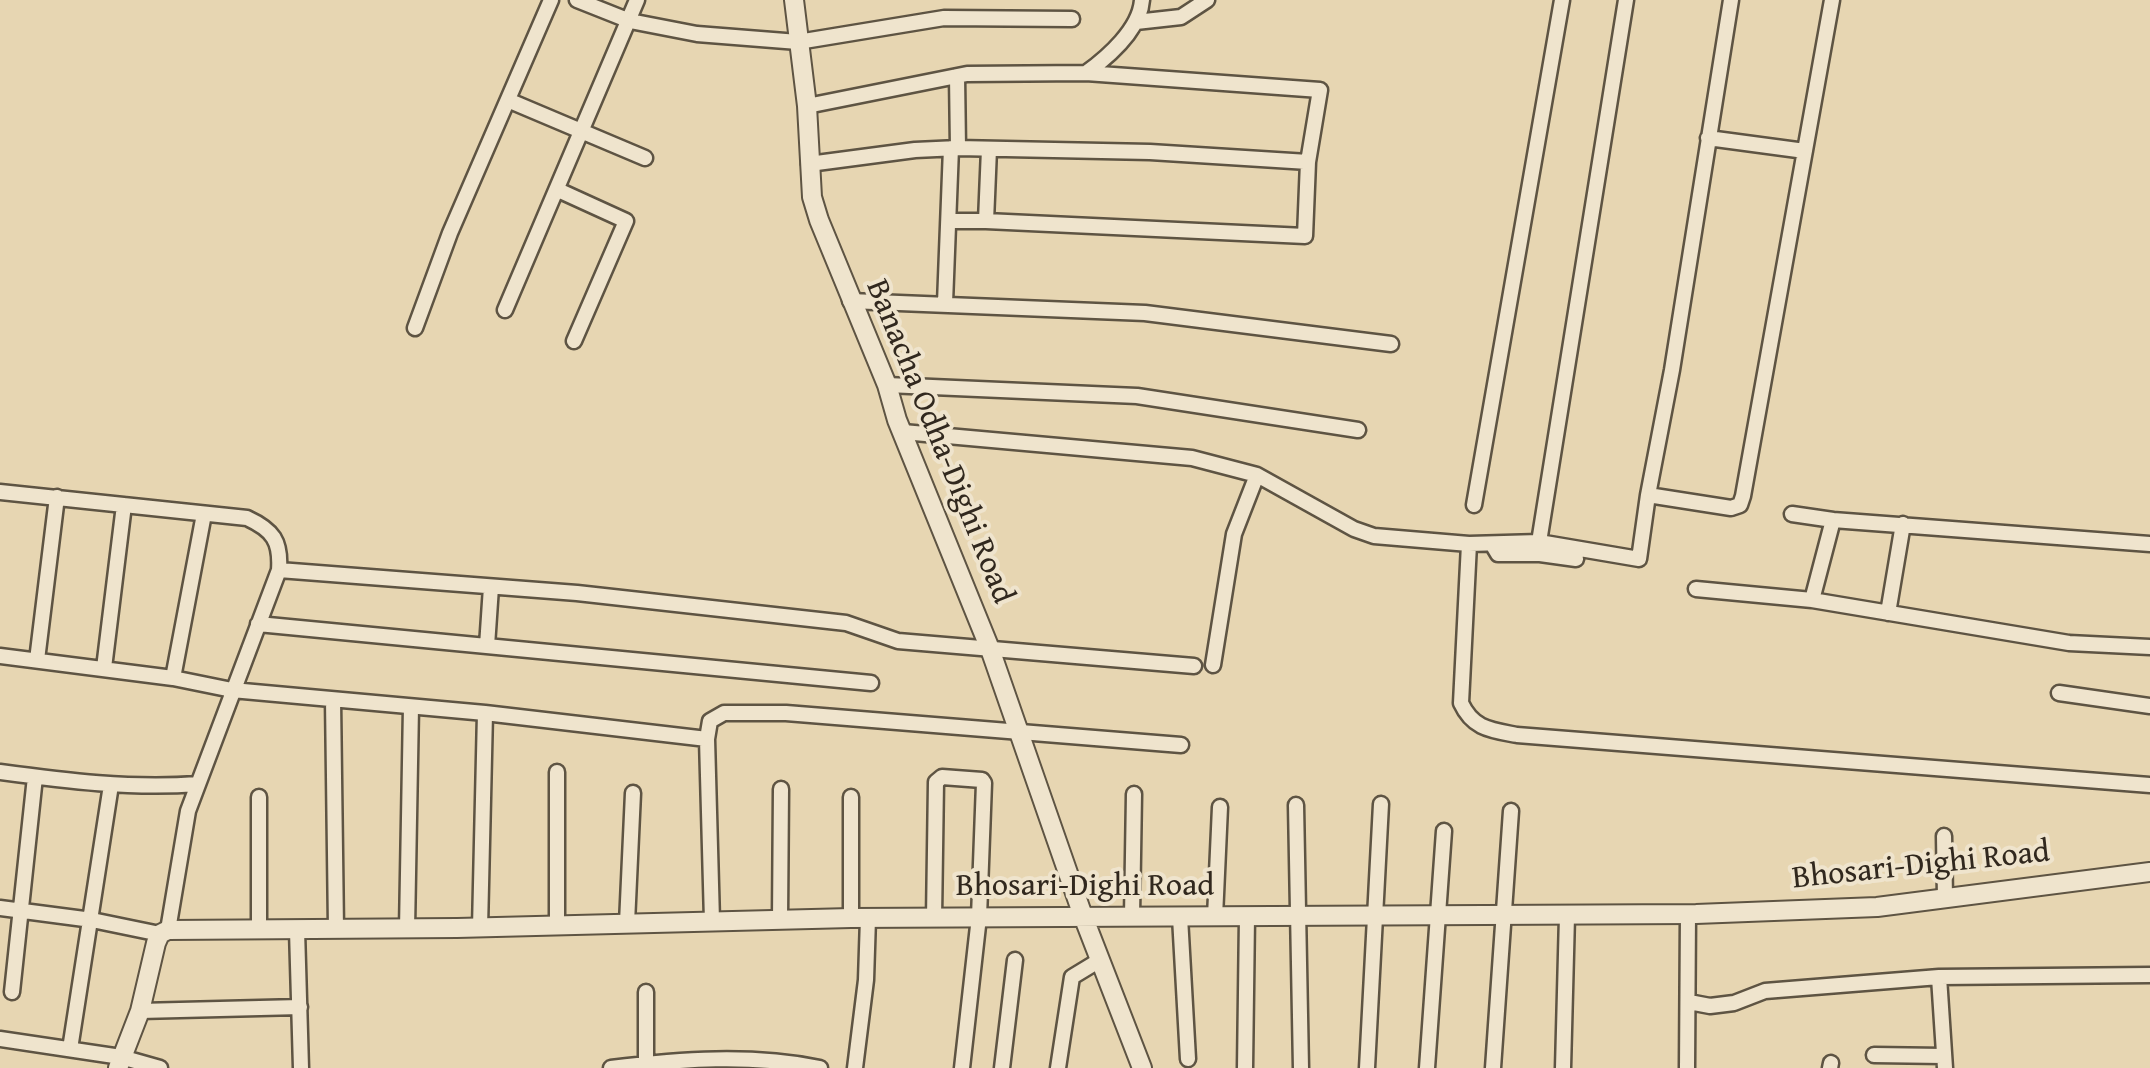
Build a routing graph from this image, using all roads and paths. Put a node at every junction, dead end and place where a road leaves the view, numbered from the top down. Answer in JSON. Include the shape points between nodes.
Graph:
{"nodes":[{"id":1,"x":552,"y":0,"type":"edge"},
{"id":2,"x":577,"y":0,"type":"edge"},
{"id":3,"x":637,"y":0,"type":"edge"},
{"id":4,"x":794,"y":0,"type":"edge"},
{"id":5,"x":1142,"y":0,"type":"edge"},
{"id":6,"x":1207,"y":0,"type":"edge"},
{"id":7,"x":1562,"y":0,"type":"edge"},
{"id":8,"x":1626,"y":0,"type":"edge"},
{"id":9,"x":1731,"y":0,"type":"edge"},
{"id":10,"x":1832,"y":0,"type":"edge"},
{"id":11,"x":1072,"y":19,"type":"dead end"},
{"id":12,"x":630,"y":21,"type":"junction"},
{"id":13,"x":1136,"y":22,"type":"junction"},
{"id":14,"x":798,"y":42,"type":"junction"},
{"id":15,"x":1086,"y":73,"type":"junction"},
{"id":16,"x":957,"y":76,"type":"junction"},
{"id":17,"x":510,"y":101,"type":"junction"},
{"id":18,"x":807,"y":106,"type":"junction"},
{"id":19,"x":581,"y":132,"type":"junction"},
{"id":20,"x":1708,"y":138,"type":"junction"},
{"id":21,"x":954,"y":148,"type":"junction"},
{"id":22,"x":989,"y":150,"type":"junction"},
{"id":23,"x":1805,"y":151,"type":"junction"},
{"id":24,"x":645,"y":158,"type":"dead end"},
{"id":25,"x":1308,"y":162,"type":"junction"},
{"id":26,"x":809,"y":164,"type":"junction"},
{"id":27,"x":558,"y":190,"type":"junction"},
{"id":28,"x":949,"y":221,"type":"junction"},
{"id":29,"x":986,"y":221,"type":"junction"},
{"id":30,"x":850,"y":300,"type":"junction"},
{"id":31,"x":945,"y":304,"type":"junction"},
{"id":32,"x":505,"y":310,"type":"dead end"},
{"id":33,"x":415,"y":328,"type":"dead end"},
{"id":34,"x":574,"y":341,"type":"dead end"},
{"id":35,"x":1391,"y":344,"type":"dead end"},
{"id":36,"x":887,"y":385,"type":"junction"},
{"id":37,"x":1358,"y":430,"type":"dead end"},
{"id":38,"x":903,"y":432,"type":"junction"},
{"id":39,"x":1257,"y":475,"type":"junction"},
{"id":40,"x":0,"y":492,"type":"edge"},
{"id":41,"x":1648,"y":496,"type":"junction"},
{"id":42,"x":57,"y":497,"type":"junction"},
{"id":43,"x":124,"y":505,"type":"junction"},
{"id":44,"x":1474,"y":505,"type":"dead end"},
{"id":45,"x":204,"y":514,"type":"junction"},
{"id":46,"x":1792,"y":514,"type":"dead end"},
{"id":47,"x":1833,"y":520,"type":"junction"},
{"id":48,"x":1903,"y":524,"type":"junction"},
{"id":49,"x":1540,"y":542,"type":"junction"},
{"id":50,"x":1469,"y":544,"type":"junction"},
{"id":51,"x":1492,"y":544,"type":"junction"},
{"id":52,"x":2150,"y":544,"type":"edge"},
{"id":53,"x":1576,"y":559,"type":"dead end"},
{"id":54,"x":279,"y":570,"type":"junction"},
{"id":55,"x":492,"y":586,"type":"junction"},
{"id":56,"x":1696,"y":589,"type":"dead end"},
{"id":57,"x":1812,"y":600,"type":"junction"},
{"id":58,"x":1888,"y":613,"type":"junction"},
{"id":59,"x":258,"y":624,"type":"junction"},
{"id":60,"x":487,"y":646,"type":"junction"},
{"id":61,"x":2150,"y":647,"type":"edge"},
{"id":62,"x":990,"y":649,"type":"junction"},
{"id":63,"x":0,"y":656,"type":"edge"},
{"id":64,"x":37,"y":660,"type":"junction"},
{"id":65,"x":1212,"y":665,"type":"dead end"},
{"id":66,"x":1194,"y":666,"type":"dead end"},
{"id":67,"x":104,"y":668,"type":"junction"},
{"id":68,"x":173,"y":678,"type":"junction"},
{"id":69,"x":871,"y":683,"type":"dead end"},
{"id":70,"x":232,"y":690,"type":"junction"},
{"id":71,"x":2059,"y":692,"type":"dead end"},
{"id":72,"x":333,"y":700,"type":"junction"},
{"id":73,"x":2150,"y":706,"type":"edge"},
{"id":74,"x":411,"y":707,"type":"junction"},
{"id":75,"x":485,"y":713,"type":"junction"},
{"id":76,"x":1016,"y":730,"type":"junction"},
{"id":77,"x":708,"y":739,"type":"junction"},
{"id":78,"x":1181,"y":745,"type":"dead end"},
{"id":79,"x":0,"y":772,"type":"edge"},
{"id":80,"x":556,"y":772,"type":"dead end"},
{"id":81,"x":35,"y":777,"type":"junction"},
{"id":82,"x":198,"y":784,"type":"junction"},
{"id":83,"x":111,"y":785,"type":"junction"},
{"id":84,"x":2150,"y":785,"type":"edge"},
{"id":85,"x":781,"y":789,"type":"dead end"},
{"id":86,"x":633,"y":793,"type":"dead end"},
{"id":87,"x":1134,"y":794,"type":"dead end"},
{"id":88,"x":259,"y":796,"type":"dead end"},
{"id":89,"x":850,"y":797,"type":"dead end"},
{"id":90,"x":1381,"y":804,"type":"dead end"},
{"id":91,"x":1296,"y":805,"type":"dead end"},
{"id":92,"x":1220,"y":807,"type":"dead end"},
{"id":93,"x":1511,"y":811,"type":"dead end"},
{"id":94,"x":1444,"y":831,"type":"dead end"},
{"id":95,"x":1944,"y":836,"type":"dead end"},
{"id":96,"x":2150,"y":872,"type":"edge"},
{"id":97,"x":1945,"y":898,"type":"junction"},
{"id":98,"x":0,"y":908,"type":"edge"},
{"id":99,"x":18,"y":911,"type":"junction"},
{"id":100,"x":1688,"y":914,"type":"junction"},
{"id":101,"x":1082,"y":916,"type":"junction"},
{"id":102,"x":1132,"y":916,"type":"junction"},
{"id":103,"x":1502,"y":916,"type":"junction"},
{"id":104,"x":1567,"y":916,"type":"junction"},
{"id":105,"x":978,"y":917,"type":"junction"},
{"id":106,"x":1180,"y":917,"type":"junction"},
{"id":107,"x":1215,"y":917,"type":"junction"},
{"id":108,"x":1436,"y":917,"type":"junction"},
{"id":109,"x":859,"y":918,"type":"junction"},
{"id":110,"x":934,"y":918,"type":"junction"},
{"id":111,"x":1248,"y":918,"type":"junction"},
{"id":112,"x":1300,"y":918,"type":"junction"},
{"id":113,"x":1376,"y":918,"type":"junction"},
{"id":114,"x":780,"y":919,"type":"junction"},
{"id":115,"x":92,"y":920,"type":"junction"},
{"id":116,"x":712,"y":921,"type":"junction"},
{"id":117,"x":627,"y":923,"type":"junction"},
{"id":118,"x":558,"y":925,"type":"junction"},
{"id":119,"x":407,"y":928,"type":"junction"},
{"id":120,"x":480,"y":928,"type":"junction"},
{"id":121,"x":336,"y":929,"type":"junction"},
{"id":122,"x":259,"y":930,"type":"junction"},
{"id":123,"x":297,"y":930,"type":"junction"},
{"id":124,"x":164,"y":932,"type":"junction"},
{"id":125,"x":1015,"y":960,"type":"dead end"},
{"id":126,"x":1100,"y":960,"type":"junction"},
{"id":127,"x":2150,"y":975,"type":"edge"},
{"id":128,"x":1938,"y":977,"type":"junction"},
{"id":129,"x":12,"y":992,"type":"dead end"},
{"id":130,"x":646,"y":992,"type":"dead end"},
{"id":131,"x":1688,"y":1002,"type":"junction"},
{"id":132,"x":300,"y":1007,"type":"junction"},
{"id":133,"x":140,"y":1011,"type":"junction"},
{"id":134,"x":0,"y":1039,"type":"edge"},
{"id":135,"x":70,"y":1050,"type":"junction"},
{"id":136,"x":1874,"y":1056,"type":"dead end"},
{"id":137,"x":1188,"y":1058,"type":"dead end"},
{"id":138,"x":1944,"y":1062,"type":"edge"},
{"id":139,"x":120,"y":1063,"type":"edge"},
{"id":140,"x":646,"y":1063,"type":"junction"},
{"id":141,"x":702,"y":1064,"type":"edge"},
{"id":142,"x":800,"y":1066,"type":"edge"},
{"id":143,"x":160,"y":1068,"type":"edge"},
{"id":144,"x":301,"y":1068,"type":"edge"},
{"id":145,"x":612,"y":1068,"type":"edge"},
{"id":146,"x":820,"y":1068,"type":"edge"},
{"id":147,"x":854,"y":1068,"type":"edge"},
{"id":148,"x":962,"y":1068,"type":"edge"},
{"id":149,"x":1002,"y":1068,"type":"edge"},
{"id":150,"x":1058,"y":1068,"type":"edge"},
{"id":151,"x":1142,"y":1068,"type":"edge"},
{"id":152,"x":1245,"y":1068,"type":"edge"},
{"id":153,"x":1301,"y":1068,"type":"edge"},
{"id":154,"x":1367,"y":1068,"type":"edge"},
{"id":155,"x":1427,"y":1068,"type":"edge"},
{"id":156,"x":1493,"y":1068,"type":"edge"},
{"id":157,"x":1563,"y":1068,"type":"edge"},
{"id":158,"x":1687,"y":1068,"type":"edge"}],
"edges":[{"from":1,"to":17,"type":"street"},
{"from":2,"to":12,"type":"street"},
{"from":3,"to":12,"type":"street"},
{"from":4,"to":14,"type":"street","name":"Banacha Odha-Dighi Road"},
{"from":5,"to":13,"type":"street"},
{"from":6,"to":13,"type":"street","via":[[1181,17]]},
{"from":7,"to":44,"type":"street"},
{"from":8,"to":49,"type":"street"},
{"from":9,"to":20,"type":"street"},
{"from":10,"to":23,"type":"street"},
{"from":11,"to":14,"type":"street","via":[[944,18]]},
{"from":12,"to":14,"type":"street"},
{"from":12,"to":19,"type":"street"},
{"from":13,"to":15,"type":"street"},
{"from":14,"to":18,"type":"street","name":"Banacha Odha-Dighi Road"},
{"from":15,"to":16,"type":"street"},
{"from":15,"to":25,"type":"street","via":[[1320,90]]},
{"from":16,"to":18,"type":"street"},
{"from":16,"to":21,"type":"street"},
{"from":17,"to":19,"type":"street"},
{"from":17,"to":33,"type":"street"},
{"from":18,"to":26,"type":"street","name":"Banacha Odha-Dighi Road"},
{"from":19,"to":24,"type":"street"},
{"from":19,"to":27,"type":"street"},
{"from":20,"to":23,"type":"street"},
{"from":20,"to":41,"type":"street"},
{"from":21,"to":22,"type":"street"},
{"from":21,"to":26,"type":"street"},
{"from":21,"to":28,"type":"street"},
{"from":22,"to":25,"type":"street"},
{"from":22,"to":29,"type":"street"},
{"from":23,"to":41,"type":"street","via":[[1740,505]]},
{"from":25,"to":29,"type":"street","via":[[1305,236]]},
{"from":26,"to":30,"type":"street","name":"Banacha Odha-Dighi Road","via":[[819,220]]},
{"from":27,"to":32,"type":"street"},
{"from":27,"to":34,"type":"street","via":[[626,221]]},
{"from":28,"to":29,"type":"street"},
{"from":28,"to":31,"type":"street"},
{"from":30,"to":31,"type":"street"},
{"from":30,"to":36,"type":"street","name":"Banacha Odha-Dighi Road"},
{"from":31,"to":35,"type":"street","via":[[1145,313]]},
{"from":36,"to":37,"type":"street","via":[[1138,396]]},
{"from":36,"to":38,"type":"street","name":"Banacha Odha-Dighi Road"},
{"from":38,"to":39,"type":"street","via":[[1192,458]]},
{"from":38,"to":62,"type":"street","name":"Banacha Odha-Dighi Road"},
{"from":39,"to":50,"type":"street","via":[[1354,530]]},
{"from":39,"to":65,"type":"street","via":[[1234,534]]},
{"from":40,"to":42,"type":"street"},
{"from":41,"to":49,"type":"street","via":[[1639,559]]},
{"from":42,"to":43,"type":"street"},
{"from":42,"to":64,"type":"street"},
{"from":43,"to":45,"type":"street"},
{"from":43,"to":67,"type":"street"},
{"from":45,"to":54,"type":"street","via":[[263,525],[280,548]]},
{"from":45,"to":68,"type":"street"},
{"from":46,"to":47,"type":"street"},
{"from":47,"to":48,"type":"street"},
{"from":47,"to":57,"type":"street"},
{"from":48,"to":52,"type":"street"},
{"from":48,"to":58,"type":"street"},
{"from":49,"to":51,"type":"street"},
{"from":50,"to":51,"type":"street"},
{"from":50,"to":84,"type":"street","via":[[1461,703],[1483,728]]},
{"from":51,"to":53,"type":"street","via":[[1498,554]]},
{"from":54,"to":55,"type":"street"},
{"from":54,"to":59,"type":"street"},
{"from":55,"to":60,"type":"street"},
{"from":55,"to":62,"type":"street","via":[[846,622],[898,641]]},
{"from":56,"to":57,"type":"street"},
{"from":57,"to":58,"type":"street"},
{"from":58,"to":61,"type":"street","via":[[2069,644]]},
{"from":59,"to":60,"type":"street"},
{"from":59,"to":70,"type":"street"},
{"from":60,"to":69,"type":"street"},
{"from":62,"to":66,"type":"street"},
{"from":62,"to":76,"type":"street","name":"Banacha Odha-Dighi Road"},
{"from":63,"to":64,"type":"street"},
{"from":64,"to":67,"type":"street"},
{"from":67,"to":68,"type":"street"},
{"from":68,"to":70,"type":"street"},
{"from":70,"to":72,"type":"street"},
{"from":70,"to":82,"type":"street"},
{"from":71,"to":73,"type":"street"},
{"from":72,"to":74,"type":"street"},
{"from":72,"to":121,"type":"street"},
{"from":74,"to":75,"type":"street"},
{"from":74,"to":119,"type":"street"},
{"from":75,"to":77,"type":"street"},
{"from":75,"to":120,"type":"street"},
{"from":76,"to":77,"type":"street","via":[[724,713],[710,721]]},
{"from":76,"to":78,"type":"street"},
{"from":76,"to":101,"type":"street","name":"Banacha Odha-Dighi Road"},
{"from":77,"to":116,"type":"street"},
{"from":79,"to":81,"type":"street"},
{"from":80,"to":118,"type":"street"},
{"from":81,"to":83,"type":"street"},
{"from":81,"to":99,"type":"street"},
{"from":82,"to":83,"type":"street"},
{"from":82,"to":124,"type":"street"},
{"from":83,"to":115,"type":"street"},
{"from":85,"to":114,"type":"street"},
{"from":86,"to":117,"type":"street"},
{"from":87,"to":102,"type":"street"},
{"from":88,"to":122,"type":"street"},
{"from":89,"to":109,"type":"street"},
{"from":90,"to":113,"type":"street"},
{"from":91,"to":112,"type":"street"},
{"from":92,"to":107,"type":"street"},
{"from":93,"to":103,"type":"street"},
{"from":94,"to":108,"type":"street"},
{"from":95,"to":97,"type":"street"},
{"from":96,"to":97,"type":"street","name":"Bhosari-Dighi Road"},
{"from":97,"to":100,"type":"street","name":"Bhosari-Dighi Road","via":[[1877,908]]},
{"from":98,"to":99,"type":"street"},
{"from":99,"to":115,"type":"street"},
{"from":99,"to":129,"type":"street"},
{"from":100,"to":104,"type":"street","name":"Bhosari-Dighi Road"},
{"from":100,"to":131,"type":"street"},
{"from":101,"to":102,"type":"street","name":"Bhosari-Dighi Road"},
{"from":101,"to":105,"type":"street","name":"Bhosari-Dighi Road"},
{"from":101,"to":126,"type":"street","name":"Banacha Odha-Dighi Road"},
{"from":102,"to":106,"type":"street","name":"Bhosari-Dighi Road"},
{"from":103,"to":104,"type":"street","name":"Bhosari-Dighi Road"},
{"from":103,"to":108,"type":"street","name":"Bhosari-Dighi Road"},
{"from":103,"to":156,"type":"street"},
{"from":104,"to":157,"type":"street"},
{"from":105,"to":110,"type":"street","name":"Bhosari-Dighi Road"},
{"from":105,"to":110,"type":"street","via":[[984,783],[942,777],[936,782]]},
{"from":105,"to":148,"type":"street"},
{"from":106,"to":107,"type":"street","name":"Bhosari-Dighi Road"},
{"from":106,"to":137,"type":"street"},
{"from":107,"to":111,"type":"street","name":"Bhosari-Dighi Road"},
{"from":108,"to":113,"type":"street","name":"Bhosari-Dighi Road"},
{"from":108,"to":155,"type":"street"},
{"from":109,"to":110,"type":"street","name":"Bhosari-Dighi Road"},
{"from":109,"to":114,"type":"street","name":"Bhosari-Dighi Road"},
{"from":109,"to":147,"type":"street","via":[[866,980]]},
{"from":111,"to":112,"type":"street","name":"Bhosari-Dighi Road"},
{"from":111,"to":152,"type":"street"},
{"from":112,"to":113,"type":"street","name":"Bhosari-Dighi Road"},
{"from":112,"to":153,"type":"street"},
{"from":113,"to":154,"type":"street"},
{"from":114,"to":116,"type":"street","name":"Bhosari-Dighi Road"},
{"from":115,"to":124,"type":"street"},
{"from":115,"to":135,"type":"street"},
{"from":116,"to":117,"type":"street","name":"Bhosari-Dighi Road"},
{"from":117,"to":118,"type":"street","name":"Bhosari-Dighi Road"},
{"from":118,"to":120,"type":"street","name":"Bhosari-Dighi Road"},
{"from":119,"to":120,"type":"street","name":"Bhosari-Dighi Road"},
{"from":119,"to":121,"type":"street","name":"Bhosari-Dighi Road"},
{"from":121,"to":123,"type":"street","name":"Bhosari-Dighi Road"},
{"from":122,"to":123,"type":"street","name":"Bhosari-Dighi Road"},
{"from":122,"to":124,"type":"street","name":"Bhosari-Dighi Road"},
{"from":123,"to":132,"type":"street"},
{"from":124,"to":133,"type":"street"},
{"from":125,"to":149,"type":"street"},
{"from":126,"to":150,"type":"street","via":[[1072,977]]},
{"from":126,"to":151,"type":"street","name":"Banacha Odha-Dighi Road"},
{"from":127,"to":128,"type":"street"},
{"from":128,"to":131,"type":"street","via":[[1765,991],[1710,1006]]},
{"from":128,"to":138,"type":"street"},
{"from":130,"to":140,"type":"street"},
{"from":131,"to":158,"type":"street"},
{"from":132,"to":133,"type":"street"},
{"from":132,"to":144,"type":"street"},
{"from":133,"to":139,"type":"street"},
{"from":134,"to":135,"type":"street"},
{"from":135,"to":139,"type":"street"},
{"from":136,"to":138,"type":"street"},
{"from":139,"to":143,"type":"street"},
{"from":140,"to":141,"type":"street"},
{"from":140,"to":145,"type":"street"},
{"from":141,"to":142,"type":"street"},
{"from":142,"to":146,"type":"street"}]}
